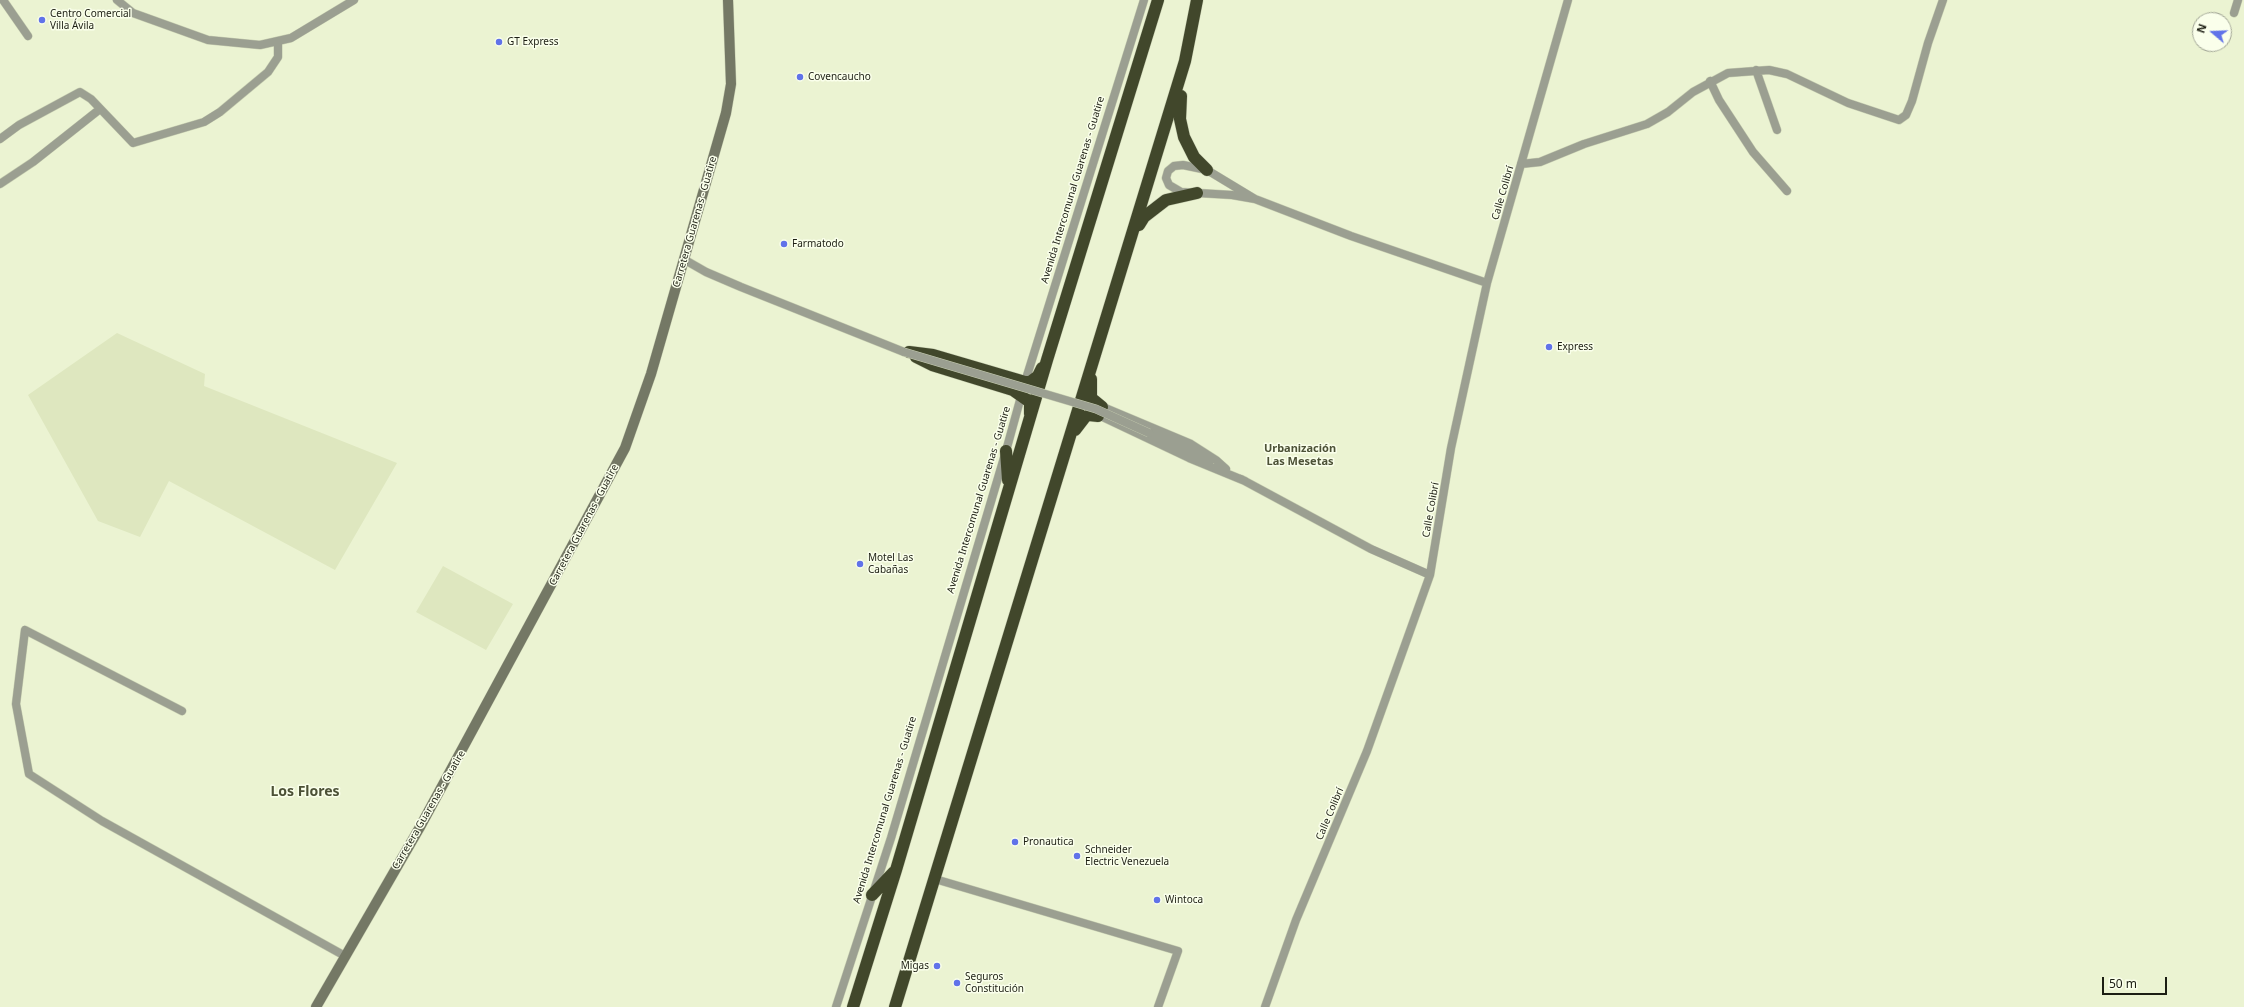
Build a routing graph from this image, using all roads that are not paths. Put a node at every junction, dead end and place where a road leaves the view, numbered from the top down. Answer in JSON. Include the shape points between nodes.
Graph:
{"nodes":[{"id":1,"x":3,"y":0,"type":"edge"},
{"id":2,"x":117,"y":0,"type":"edge"},
{"id":3,"x":354,"y":0,"type":"edge"},
{"id":4,"x":728,"y":0,"type":"edge"},
{"id":5,"x":1144,"y":0,"type":"edge"},
{"id":6,"x":1158,"y":0,"type":"edge"},
{"id":7,"x":1197,"y":0,"type":"edge"},
{"id":8,"x":1568,"y":0,"type":"edge"},
{"id":9,"x":1943,"y":0,"type":"edge"},
{"id":10,"x":2238,"y":0,"type":"edge"},
{"id":11,"x":2234,"y":13,"type":"dead end"},
{"id":12,"x":28,"y":36,"type":"dead end"},
{"id":13,"x":278,"y":42,"type":"junction"},
{"id":14,"x":1185,"y":61,"type":"junction"},
{"id":15,"x":1756,"y":70,"type":"junction"},
{"id":16,"x":1710,"y":81,"type":"junction"},
{"id":17,"x":100,"y":109,"type":"junction"},
{"id":18,"x":1777,"y":130,"type":"dead end"},
{"id":19,"x":0,"y":139,"type":"edge"},
{"id":20,"x":1521,"y":164,"type":"junction"},
{"id":21,"x":1207,"y":170,"type":"junction"},
{"id":22,"x":0,"y":184,"type":"edge"},
{"id":23,"x":1787,"y":191,"type":"dead end"},
{"id":24,"x":1197,"y":192,"type":"junction"},
{"id":25,"x":1255,"y":199,"type":"junction"},
{"id":26,"x":1130,"y":244,"type":"junction"},
{"id":27,"x":685,"y":260,"type":"junction"},
{"id":28,"x":1488,"y":283,"type":"junction"},
{"id":29,"x":904,"y":352,"type":"junction"},
{"id":30,"x":1093,"y":358,"type":"junction"},
{"id":31,"x":1047,"y":360,"type":"junction"},
{"id":32,"x":1025,"y":382,"type":"junction"},
{"id":33,"x":1022,"y":395,"type":"junction"},
{"id":34,"x":1100,"y":411,"type":"junction"},
{"id":35,"x":1030,"y":414,"type":"junction"},
{"id":36,"x":1006,"y":451,"type":"junction"},
{"id":37,"x":1064,"y":455,"type":"junction"},
{"id":38,"x":1226,"y":469,"type":"junction"},
{"id":39,"x":1244,"y":481,"type":"junction"},
{"id":40,"x":1008,"y":490,"type":"junction"},
{"id":41,"x":1430,"y":575,"type":"junction"},
{"id":42,"x":182,"y":711,"type":"dead end"},
{"id":43,"x":896,"y":870,"type":"junction"},
{"id":44,"x":935,"y":879,"type":"junction"},
{"id":45,"x":872,"y":895,"type":"junction"},
{"id":46,"x":345,"y":956,"type":"junction"},
{"id":47,"x":316,"y":1007,"type":"edge"},
{"id":48,"x":836,"y":1007,"type":"edge"},
{"id":49,"x":853,"y":1007,"type":"edge"},
{"id":50,"x":895,"y":1007,"type":"edge"},
{"id":51,"x":1158,"y":1007,"type":"edge"},
{"id":52,"x":1265,"y":1007,"type":"edge"}],
"edges":[{"from":1,"to":12,"type":"street"},
{"from":2,"to":13,"type":"street","via":[[133,13],[208,40],[260,45]]},
{"from":3,"to":13,"type":"street","via":[[291,38]]},
{"from":4,"to":27,"type":"main road","name":"Carretera Guarenas - Guatire","via":[[731,84],[726,112]]},
{"from":5,"to":32,"type":"street","name":"Avenida Intercomunal Guarenas - Guatire"},
{"from":6,"to":31,"type":"highway"},
{"from":7,"to":14,"type":"highway"},
{"from":8,"to":20,"type":"street","name":"Calle Colibrí"},
{"from":9,"to":15,"type":"street","via":[[1912,101],[1906,115],[1899,120],[1848,103],[1787,74]]},
{"from":10,"to":11,"type":"street"},
{"from":13,"to":17,"type":"street","via":[[278,57],[268,72],[204,122],[133,143]]},
{"from":14,"to":21,"type":"highway","via":[[1180,119],[1187,145],[1194,157]]},
{"from":14,"to":26,"type":"highway"},
{"from":15,"to":16,"type":"street","via":[[1728,73]]},
{"from":15,"to":18,"type":"street"},
{"from":16,"to":20,"type":"street","via":[[1647,124],[1574,147],[1544,160]]},
{"from":16,"to":23,"type":"street","via":[[1719,100],[1753,152]]},
{"from":17,"to":19,"type":"street","via":[[85,93],[77,92],[19,125]]},
{"from":17,"to":22,"type":"street"},
{"from":20,"to":28,"type":"street","name":"Calle Colibrí"},
{"from":21,"to":24,"type":"street","via":[[1183,165],[1174,166],[1168,171],[1166,178],[1169,186],[1181,192]]},
{"from":21,"to":25,"type":"street"},
{"from":24,"to":25,"type":"street"},
{"from":24,"to":26,"type":"highway","via":[[1166,200],[1153,207],[1144,217]]},
{"from":25,"to":28,"type":"street","via":[[1350,236]]},
{"from":26,"to":30,"type":"highway"},
{"from":27,"to":29,"type":"street","via":[[741,287]]},
{"from":27,"to":46,"type":"main road","name":"Carretera Guarenas - Guatire","via":[[651,374],[620,457],[420,827]]},
{"from":28,"to":41,"type":"street","name":"Calle Colibrí","via":[[1451,448]]},
{"from":29,"to":32,"type":"highway","via":[[933,355]]},
{"from":29,"to":33,"type":"highway","via":[[932,365]]},
{"from":29,"to":38,"type":"street","bridge":true,"via":[[1096,409]]},
{"from":30,"to":34,"type":"highway","via":[[1091,398]]},
{"from":30,"to":37,"type":"highway"},
{"from":31,"to":32,"type":"highway","via":[[1038,376],[1030,382]]},
{"from":31,"to":35,"type":"highway"},
{"from":32,"to":33,"type":"street","name":"Avenida Intercomunal Guarenas - Guatire"},
{"from":33,"to":35,"type":"highway","via":[[1030,402]]},
{"from":33,"to":36,"type":"street","name":"Avenida Intercomunal Guarenas - Guatire"},
{"from":34,"to":37,"type":"highway","via":[[1081,420]]},
{"from":34,"to":38,"type":"street","via":[[1191,444]]},
{"from":34,"to":39,"type":"street","via":[[1182,455]]},
{"from":35,"to":40,"type":"highway"},
{"from":36,"to":40,"type":"highway"},
{"from":36,"to":45,"type":"street","name":"Avenida Intercomunal Guarenas - Guatire"},
{"from":37,"to":44,"type":"highway"},
{"from":38,"to":39,"type":"street"},
{"from":39,"to":41,"type":"street","via":[[1371,549]]},
{"from":40,"to":43,"type":"highway"},
{"from":41,"to":52,"type":"street","name":"Calle Colibrí","via":[[1367,751],[1296,920]]},
{"from":42,"to":46,"type":"street","via":[[25,630],[16,704],[30,774],[102,821]]},
{"from":43,"to":45,"type":"highway"},
{"from":43,"to":49,"type":"highway"},
{"from":44,"to":50,"type":"highway"},
{"from":44,"to":51,"type":"street","via":[[1178,951]]},
{"from":45,"to":48,"type":"street","name":"Avenida Intercomunal Guarenas - Guatire"},
{"from":46,"to":47,"type":"main road","name":"Carretera Guarenas - Guatire"}]}
